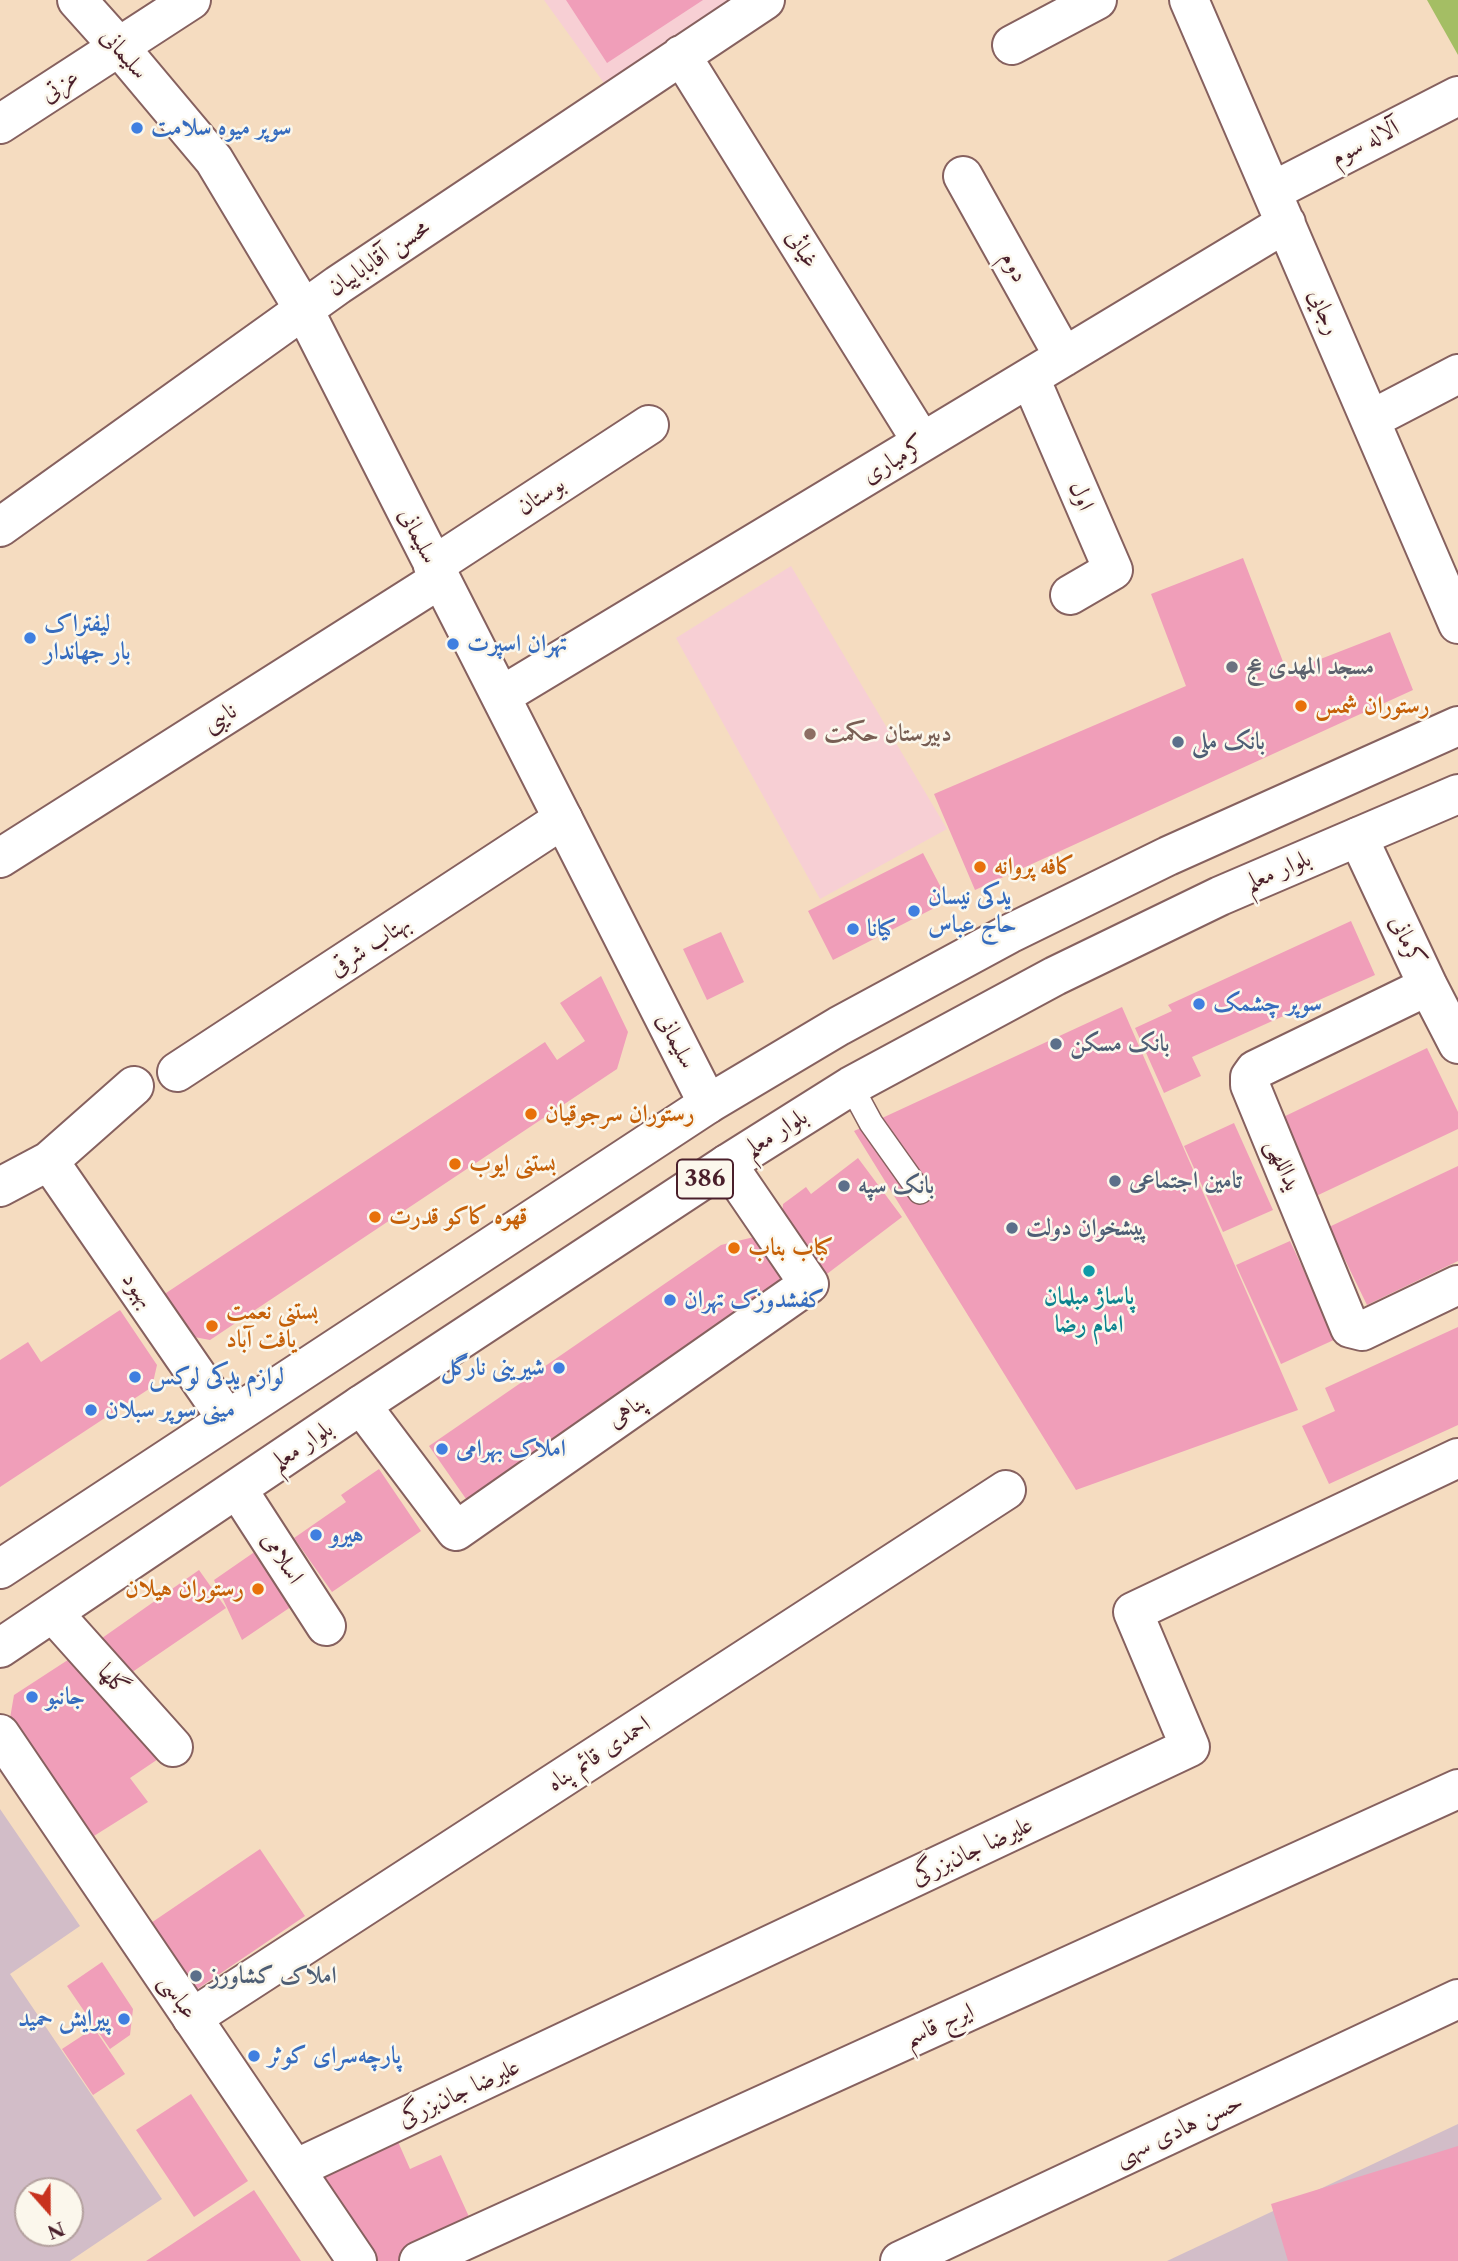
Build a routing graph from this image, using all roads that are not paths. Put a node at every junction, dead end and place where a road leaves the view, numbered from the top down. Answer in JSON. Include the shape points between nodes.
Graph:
{"nodes":[{"id":1,"x":77,"y":0,"type":"edge"},
{"id":2,"x":191,"y":0,"type":"edge"},
{"id":3,"x":765,"y":0,"type":"edge"},
{"id":4,"x":1097,"y":0,"type":"edge"},
{"id":5,"x":1191,"y":1,"type":"edge"},
{"id":6,"x":1012,"y":45,"type":"dead end"},
{"id":7,"x":120,"y":48,"type":"junction"},
{"id":8,"x":681,"y":55,"type":"junction"},
{"id":9,"x":1458,"y":96,"type":"edge"},
{"id":10,"x":0,"y":124,"type":"edge"},
{"id":11,"x":963,"y":176,"type":"dead end"},
{"id":12,"x":1280,"y":207,"type":"junction"},
{"id":13,"x":304,"y":310,"type":"junction"},
{"id":14,"x":1064,"y":358,"type":"junction"},
{"id":15,"x":1458,"y":374,"type":"edge"},
{"id":16,"x":1030,"y":378,"type":"junction"},
{"id":17,"x":1370,"y":420,"type":"junction"},
{"id":18,"x":649,"y":425,"type":"dead end"},
{"id":19,"x":922,"y":442,"type":"junction"},
{"id":20,"x":0,"y":527,"type":"edge"},
{"id":21,"x":436,"y":572,"type":"junction"},
{"id":22,"x":1070,"y":595,"type":"dead end"},
{"id":23,"x":1458,"y":624,"type":"edge"},
{"id":24,"x":501,"y":696,"type":"junction"},
{"id":25,"x":1458,"y":726,"type":"edge"},
{"id":26,"x":1458,"y":794,"type":"edge"},
{"id":27,"x":563,"y":819,"type":"junction"},
{"id":28,"x":1358,"y":836,"type":"junction"},
{"id":29,"x":0,"y":858,"type":"edge"},
{"id":30,"x":1428,"y":986,"type":"junction"},
{"id":31,"x":1458,"y":1044,"type":"edge"},
{"id":32,"x":177,"y":1072,"type":"dead end"},
{"id":33,"x":134,"y":1086,"type":"dead end"},
{"id":34,"x":851,"y":1086,"type":"junction"},
{"id":35,"x":709,"y":1104,"type":"junction"},
{"id":36,"x":49,"y":1161,"type":"junction"},
{"id":37,"x":727,"y":1164,"type":"junction"},
{"id":38,"x":0,"y":1188,"type":"edge"},
{"id":39,"x":920,"y":1192,"type":"dead end"},
{"id":40,"x":1458,"y":1285,"type":"edge"},
{"id":41,"x":361,"y":1405,"type":"junction"},
{"id":42,"x":227,"y":1419,"type":"junction"},
{"id":43,"x":1458,"y":1458,"type":"edge"},
{"id":44,"x":238,"y":1490,"type":"junction"},
{"id":45,"x":1006,"y":1490,"type":"dead end"},
{"id":46,"x":0,"y":1569,"type":"edge"},
{"id":47,"x":53,"y":1613,"type":"junction"},
{"id":48,"x":326,"y":1626,"type":"dead end"},
{"id":49,"x":0,"y":1648,"type":"edge"},
{"id":50,"x":0,"y":1734,"type":"edge"},
{"id":51,"x":173,"y":1747,"type":"dead end"},
{"id":52,"x":1458,"y":1789,"type":"edge"},
{"id":53,"x":1458,"y":1999,"type":"edge"},
{"id":54,"x":192,"y":2018,"type":"junction"},
{"id":55,"x":295,"y":2169,"type":"junction"},
{"id":56,"x":357,"y":2261,"type":"edge"},
{"id":57,"x":419,"y":2261,"type":"edge"},
{"id":58,"x":900,"y":2261,"type":"edge"}],
"edges":[{"from":1,"to":7,"type":"street","name":"سلیمانی"},
{"from":2,"to":7,"type":"street","name":"عزتی"},
{"from":3,"to":8,"type":"street","name":"محسن آقاباباییان"},
{"from":4,"to":6,"type":"street"},
{"from":5,"to":12,"type":"street","name":"رجایی"},
{"from":7,"to":10,"type":"street","name":"عزتی"},
{"from":7,"to":13,"type":"street","name":"سلیمانی","via":[[214,160]]},
{"from":8,"to":13,"type":"street","name":"محسن آقاباباییان"},
{"from":8,"to":19,"type":"street","name":"غیاثی"},
{"from":9,"to":12,"type":"street","name":"آلاله سوم"},
{"from":11,"to":14,"type":"street","name":"دوم"},
{"from":12,"to":14,"type":"street","name":"کرمیاری"},
{"from":12,"to":17,"type":"street","name":"رجایی"},
{"from":13,"to":20,"type":"street","name":"محسن آقاباباییان"},
{"from":13,"to":21,"type":"street","name":"سلیمانی"},
{"from":14,"to":16,"type":"street","name":"کرمیاری"},
{"from":15,"to":17,"type":"street"},
{"from":16,"to":19,"type":"street","name":"کرمیاری"},
{"from":16,"to":22,"type":"street","name":"اول","via":[[1113,570]]},
{"from":17,"to":23,"type":"street","name":"رجایی"},
{"from":18,"to":21,"type":"street","name":"بوستان"},
{"from":19,"to":24,"type":"street","name":"کرمیاری"},
{"from":21,"to":24,"type":"street","name":"سلیمانی"},
{"from":21,"to":29,"type":"street","name":"نایبی"},
{"from":24,"to":27,"type":"street","name":"سلیمانی"},
{"from":25,"to":35,"type":"street","number":"386","via":[[1168,856],[1009,934],[839,1026]]},
{"from":26,"to":28,"type":"street","name":"بلوار معلم","number":"386"},
{"from":27,"to":32,"type":"street","name":"بهتاب شرقی"},
{"from":27,"to":35,"type":"street","name":"سلیمانی"},
{"from":28,"to":30,"type":"street","name":"کرمانی"},
{"from":28,"to":34,"type":"street","name":"بلوار معلم","number":"386","via":[[1067,970]]},
{"from":30,"to":31,"type":"street","name":"کرمانی"},
{"from":30,"to":40,"type":"street","name":"یداللهی","via":[[1255,1070],[1250,1085],[1350,1328],[1362,1331]]},
{"from":33,"to":36,"type":"street"},
{"from":34,"to":37,"type":"street","name":"بلوار معلم","number":"386"},
{"from":34,"to":39,"type":"lane"},
{"from":35,"to":42,"type":"street","number":"386"},
{"from":36,"to":38,"type":"street"},
{"from":36,"to":42,"type":"street","name":"بهبود"},
{"from":37,"to":41,"type":"street","name":"بلوار معلم","number":"386"},
{"from":37,"to":41,"type":"street","name":"پناهی","via":[[809,1284],[456,1531]]},
{"from":41,"to":44,"type":"street","name":"بلوار معلم","number":"386"},
{"from":42,"to":46,"type":"street","number":"386"},
{"from":43,"to":55,"type":"street","name":"علیرضا جان‌بزرگی","via":[[1133,1612],[1190,1747]]},
{"from":44,"to":47,"type":"street","name":"بلوار معلم","number":"386"},
{"from":44,"to":48,"type":"street","name":"اسلامی"},
{"from":45,"to":54,"type":"street","name":"احمدی قائم پناه"},
{"from":47,"to":49,"type":"street","name":"بلوار معلم","number":"386"},
{"from":47,"to":51,"type":"street","name":"گلها"},
{"from":50,"to":54,"type":"street","name":"عباسی"},
{"from":52,"to":57,"type":"street","name":"ایرج قاسم"},
{"from":53,"to":58,"type":"street","name":"حسن هادی سهی"},
{"from":54,"to":55,"type":"street","name":"عباسی"},
{"from":55,"to":56,"type":"street","name":"عباسی"}]}
